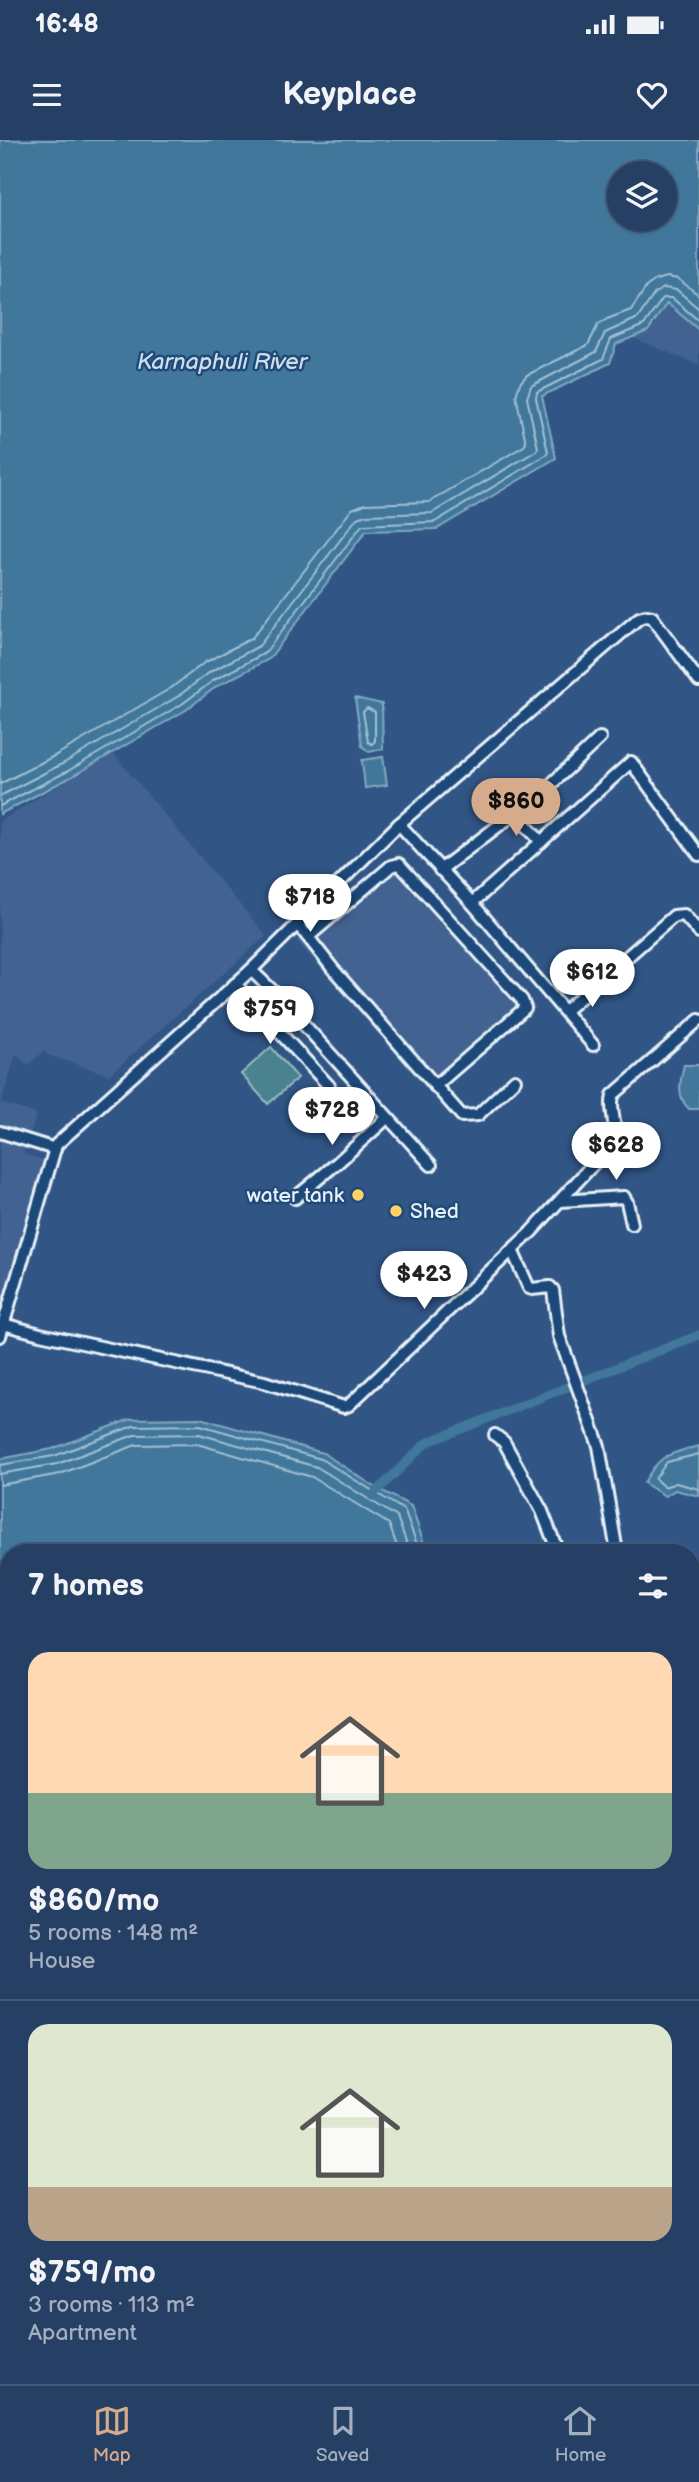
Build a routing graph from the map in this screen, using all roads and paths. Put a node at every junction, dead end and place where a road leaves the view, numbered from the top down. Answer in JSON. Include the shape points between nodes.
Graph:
{"nodes":[{"id":1,"x":699,"y":681,"type":"edge"},
{"id":2,"x":600,"y":738,"type":"dead end"},
{"id":3,"x":515,"y":813,"type":"junction"},
{"id":4,"x":399,"y":824,"type":"junction"},
{"id":5,"x":541,"y":842,"type":"junction"},
{"id":6,"x":699,"y":855,"type":"edge"},
{"id":7,"x":440,"y":870,"type":"junction"},
{"id":8,"x":472,"y":903,"type":"junction"},
{"id":9,"x":297,"y":924,"type":"junction"},
{"id":10,"x":699,"y":932,"type":"edge"},
{"id":11,"x":308,"y":937,"type":"junction"},
{"id":12,"x":251,"y":970,"type":"junction"},
{"id":13,"x":235,"y":984,"type":"junction"},
{"id":14,"x":565,"y":1012,"type":"junction"},
{"id":15,"x":699,"y":1020,"type":"edge"},
{"id":16,"x":593,"y":1045,"type":"dead end"},
{"id":17,"x":515,"y":1080,"type":"dead end"},
{"id":18,"x":329,"y":1086,"type":"dead end"},
{"id":19,"x":435,"y":1086,"type":"junction"},
{"id":20,"x":387,"y":1118,"type":"junction"},
{"id":21,"x":0,"y":1132,"type":"edge"},
{"id":22,"x":55,"y":1149,"type":"junction"},
{"id":23,"x":432,"y":1165,"type":"dead end"},
{"id":24,"x":295,"y":1198,"type":"dead end"},
{"id":25,"x":560,"y":1200,"type":"junction"},
{"id":26,"x":632,"y":1224,"type":"dead end"},
{"id":27,"x":512,"y":1250,"type":"junction"},
{"id":28,"x":4,"y":1324,"type":"junction"},
{"id":29,"x":0,"y":1336,"type":"edge"},
{"id":30,"x":495,"y":1435,"type":"dead end"},
{"id":31,"x":555,"y":1544,"type":"edge"},
{"id":32,"x":616,"y":1544,"type":"edge"}],
"edges":[{"from":1,"to":4,"type":"street","via":[[652,617],[639,618]]},
{"from":2,"to":3,"type":"street"},
{"from":3,"to":5,"type":"street"},
{"from":3,"to":7,"type":"street"},
{"from":4,"to":7,"type":"street"},
{"from":4,"to":9,"type":"street"},
{"from":5,"to":6,"type":"street","via":[[631,762]]},
{"from":5,"to":8,"type":"street"},
{"from":7,"to":8,"type":"street"},
{"from":8,"to":14,"type":"street"},
{"from":9,"to":11,"type":"street"},
{"from":9,"to":12,"type":"street"},
{"from":10,"to":14,"type":"street","via":[[684,915],[674,916]]},
{"from":11,"to":19,"type":"street"},
{"from":11,"to":19,"type":"street","via":[[399,864],[522,1000],[524,1009]]},
{"from":12,"to":13,"type":"street"},
{"from":12,"to":20,"type":"street"},
{"from":13,"to":18,"type":"street"},
{"from":13,"to":22,"type":"street"},
{"from":14,"to":16,"type":"street"},
{"from":15,"to":25,"type":"street","via":[[613,1095],[616,1133],[612,1141]]},
{"from":17,"to":19,"type":"street","via":[[472,1117],[462,1116]]},
{"from":20,"to":23,"type":"street"},
{"from":20,"to":24,"type":"street"},
{"from":21,"to":22,"type":"street"},
{"from":22,"to":28,"type":"street"},
{"from":25,"to":26,"type":"street","via":[[624,1197]]},
{"from":25,"to":27,"type":"street"},
{"from":27,"to":28,"type":"street","via":[[344,1407],[264,1382]]},
{"from":27,"to":32,"type":"street","via":[[530,1289],[553,1290],[559,1336],[599,1446]]},
{"from":28,"to":29,"type":"street"},
{"from":30,"to":31,"type":"street","via":[[504,1442],[542,1511]]}]}
